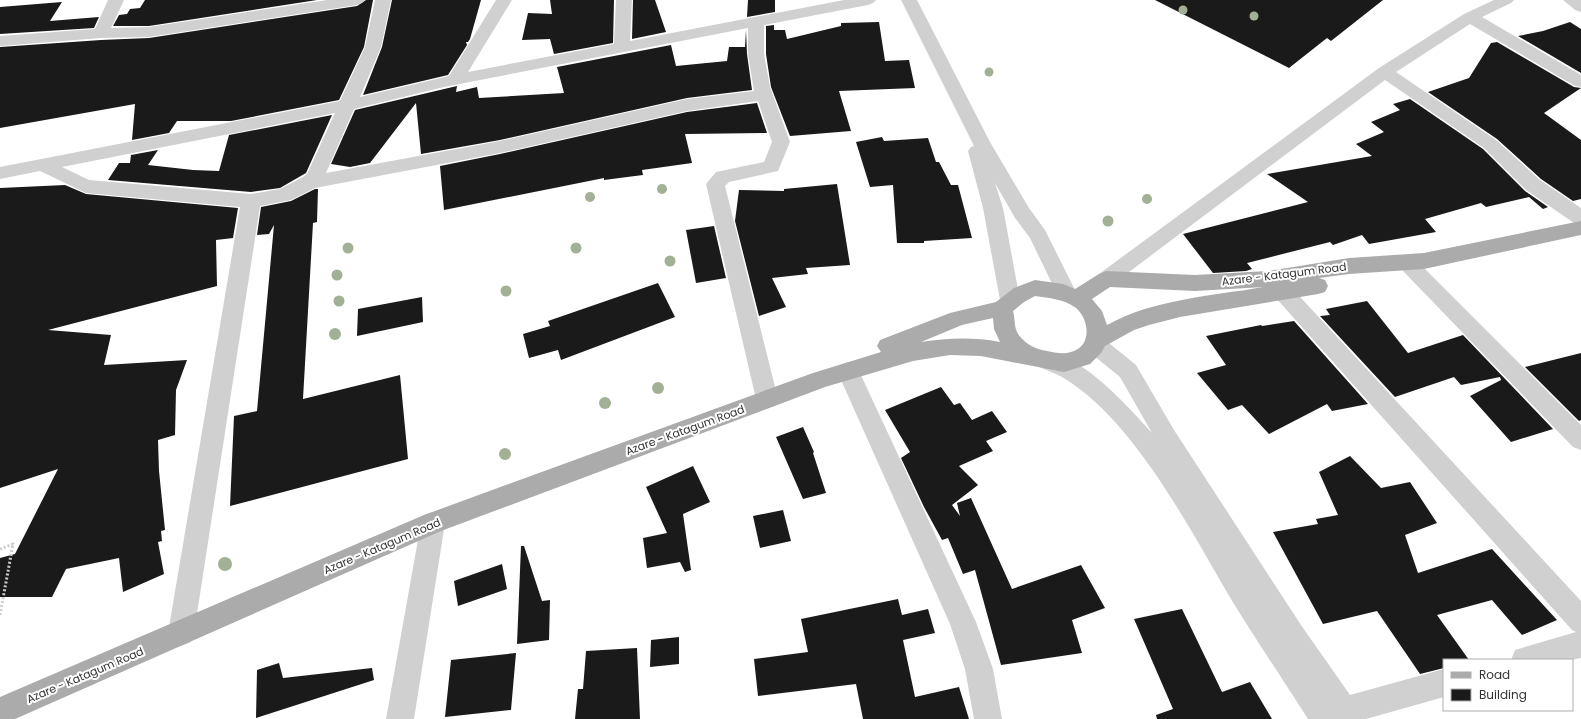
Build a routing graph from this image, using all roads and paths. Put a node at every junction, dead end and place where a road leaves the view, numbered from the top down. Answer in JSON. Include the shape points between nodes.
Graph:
{"nodes":[{"id":1,"x":116,"y":0,"type":"edge"},
{"id":2,"x":357,"y":0,"type":"edge"},
{"id":3,"x":383,"y":0,"type":"edge"},
{"id":4,"x":504,"y":0,"type":"edge"},
{"id":5,"x":624,"y":0,"type":"edge"},
{"id":6,"x":868,"y":0,"type":"edge"},
{"id":7,"x":909,"y":0,"type":"edge"},
{"id":8,"x":1506,"y":0,"type":"edge"},
{"id":9,"x":1571,"y":0,"type":"edge"},
{"id":10,"x":1581,"y":7,"type":"edge"},
{"id":11,"x":1470,"y":17,"type":"junction"},
{"id":12,"x":756,"y":21,"type":"junction"},
{"id":13,"x":101,"y":33,"type":"junction"},
{"id":14,"x":0,"y":41,"type":"edge"},
{"id":15,"x":622,"y":47,"type":"junction"},
{"id":16,"x":1385,"y":72,"type":"junction"},
{"id":17,"x":456,"y":79,"type":"junction"},
{"id":18,"x":1581,"y":82,"type":"edge"},
{"id":19,"x":764,"y":95,"type":"junction"},
{"id":20,"x":347,"y":105,"type":"junction"},
{"id":21,"x":966,"y":113,"type":"junction"},
{"id":22,"x":42,"y":165,"type":"junction"},
{"id":23,"x":0,"y":173,"type":"edge"},
{"id":24,"x":310,"y":182,"type":"junction"},
{"id":25,"x":251,"y":201,"type":"junction"},
{"id":26,"x":1581,"y":218,"type":"edge"},
{"id":27,"x":1581,"y":228,"type":"edge"},
{"id":28,"x":1418,"y":264,"type":"junction"},
{"id":29,"x":1106,"y":279,"type":"junction"},
{"id":30,"x":1284,"y":292,"type":"junction"},
{"id":31,"x":1071,"y":295,"type":"junction"},
{"id":32,"x":1006,"y":305,"type":"junction"},
{"id":33,"x":1097,"y":342,"type":"junction"},
{"id":34,"x":1040,"y":359,"type":"junction"},
{"id":35,"x":848,"y":371,"type":"junction"},
{"id":36,"x":769,"y":398,"type":"junction"},
{"id":37,"x":1581,"y":440,"type":"edge"},
{"id":38,"x":433,"y":523,"type":"junction"},
{"id":39,"x":0,"y":549,"type":"edge"},
{"id":40,"x":0,"y":615,"type":"edge"},
{"id":41,"x":1581,"y":621,"type":"edge"},
{"id":42,"x":181,"y":633,"type":"junction"},
{"id":43,"x":1581,"y":644,"type":"edge"},
{"id":44,"x":1528,"y":659,"type":"edge"},
{"id":45,"x":1443,"y":683,"type":"edge"},
{"id":46,"x":0,"y":711,"type":"edge"},
{"id":47,"x":1340,"y":716,"type":"edge"},
{"id":48,"x":400,"y":719,"type":"edge"},
{"id":49,"x":988,"y":719,"type":"edge"}],
"edges":[{"from":1,"to":13,"type":"street"},
{"from":2,"to":13,"type":"street","via":[[149,32]]},
{"from":3,"to":20,"type":"street","via":[[373,47]]},
{"from":4,"to":17,"type":"street"},
{"from":5,"to":15,"type":"street"},
{"from":6,"to":12,"type":"street"},
{"from":7,"to":21,"type":"street"},
{"from":8,"to":11,"type":"street"},
{"from":9,"to":10,"type":"street"},
{"from":11,"to":16,"type":"street"},
{"from":11,"to":18,"type":"street"},
{"from":12,"to":15,"type":"street"},
{"from":12,"to":19,"type":"street","via":[[756,54]]},
{"from":13,"to":14,"type":"street"},
{"from":15,"to":17,"type":"street"},
{"from":16,"to":26,"type":"street","via":[[1490,144],[1533,185]]},
{"from":16,"to":29,"type":"street"},
{"from":17,"to":20,"type":"street"},
{"from":19,"to":24,"type":"street","via":[[687,105],[500,147]]},
{"from":19,"to":36,"type":"street","via":[[781,142],[774,162],[771,167],[723,177],[715,184]]},
{"from":20,"to":22,"type":"street"},
{"from":20,"to":24,"type":"street","via":[[315,177]]},
{"from":21,"to":31,"type":"street"},
{"from":21,"to":32,"type":"street","via":[[993,208]]},
{"from":22,"to":23,"type":"street"},
{"from":22,"to":25,"type":"street","via":[[86,186]]},
{"from":24,"to":25,"type":"street","via":[[284,195]]},
{"from":25,"to":42,"type":"street"},
{"from":27,"to":28,"type":"main road","name":"Azare - Katagum Road"},
{"from":28,"to":29,"type":"main road","name":"Azare - Katagum Road","via":[[1350,266],[1268,279],[1225,282],[1179,283]]},
{"from":28,"to":30,"type":"main road","name":"Azare - Katagum Road"},
{"from":28,"to":37,"type":"street"},
{"from":29,"to":31,"type":"main road"},
{"from":30,"to":33,"type":"main road","name":"Azare - Katagum Road","via":[[1180,309],[1149,317],[1127,324]]},
{"from":30,"to":41,"type":"street"},
{"from":31,"to":32,"type":"main road","name":"Azare - Katagum Road","via":[[1050,288],[1035,288],[1021,292]]},
{"from":31,"to":33,"type":"main road","via":[[1089,308],[1097,320]]},
{"from":32,"to":34,"type":"main road","via":[[1003,324],[1008,336],[1023,351]]},
{"from":32,"to":36,"type":"main road","name":"Azare - Katagum Road","via":[[947,321],[922,334],[806,380]]},
{"from":33,"to":34,"type":"main road","name":"Azare - Katagum Road","via":[[1086,355],[1071,362]]},
{"from":33,"to":47,"type":"street","via":[[1128,371],[1166,437]]},
{"from":34,"to":35,"type":"main road","name":"Azare - Katagum Road","via":[[982,347],[950,346],[913,352]]},
{"from":34,"to":47,"type":"street","via":[[1068,370],[1094,388],[1116,409],[1139,437],[1200,524],[1245,599]]},
{"from":35,"to":36,"type":"main road","name":"Azare - Katagum Road"},
{"from":35,"to":49,"type":"street","via":[[963,622],[979,669]]},
{"from":36,"to":38,"type":"main road","name":"Azare - Katagum Road"},
{"from":38,"to":42,"type":"main road","name":"Azare - Katagum Road"},
{"from":38,"to":48,"type":"street"},
{"from":39,"to":40,"type":"path","via":[[12,544]]},
{"from":42,"to":46,"type":"main road","name":"Azare - Katagum Road"},
{"from":43,"to":44,"type":"street"},
{"from":45,"to":47,"type":"street"}]}
